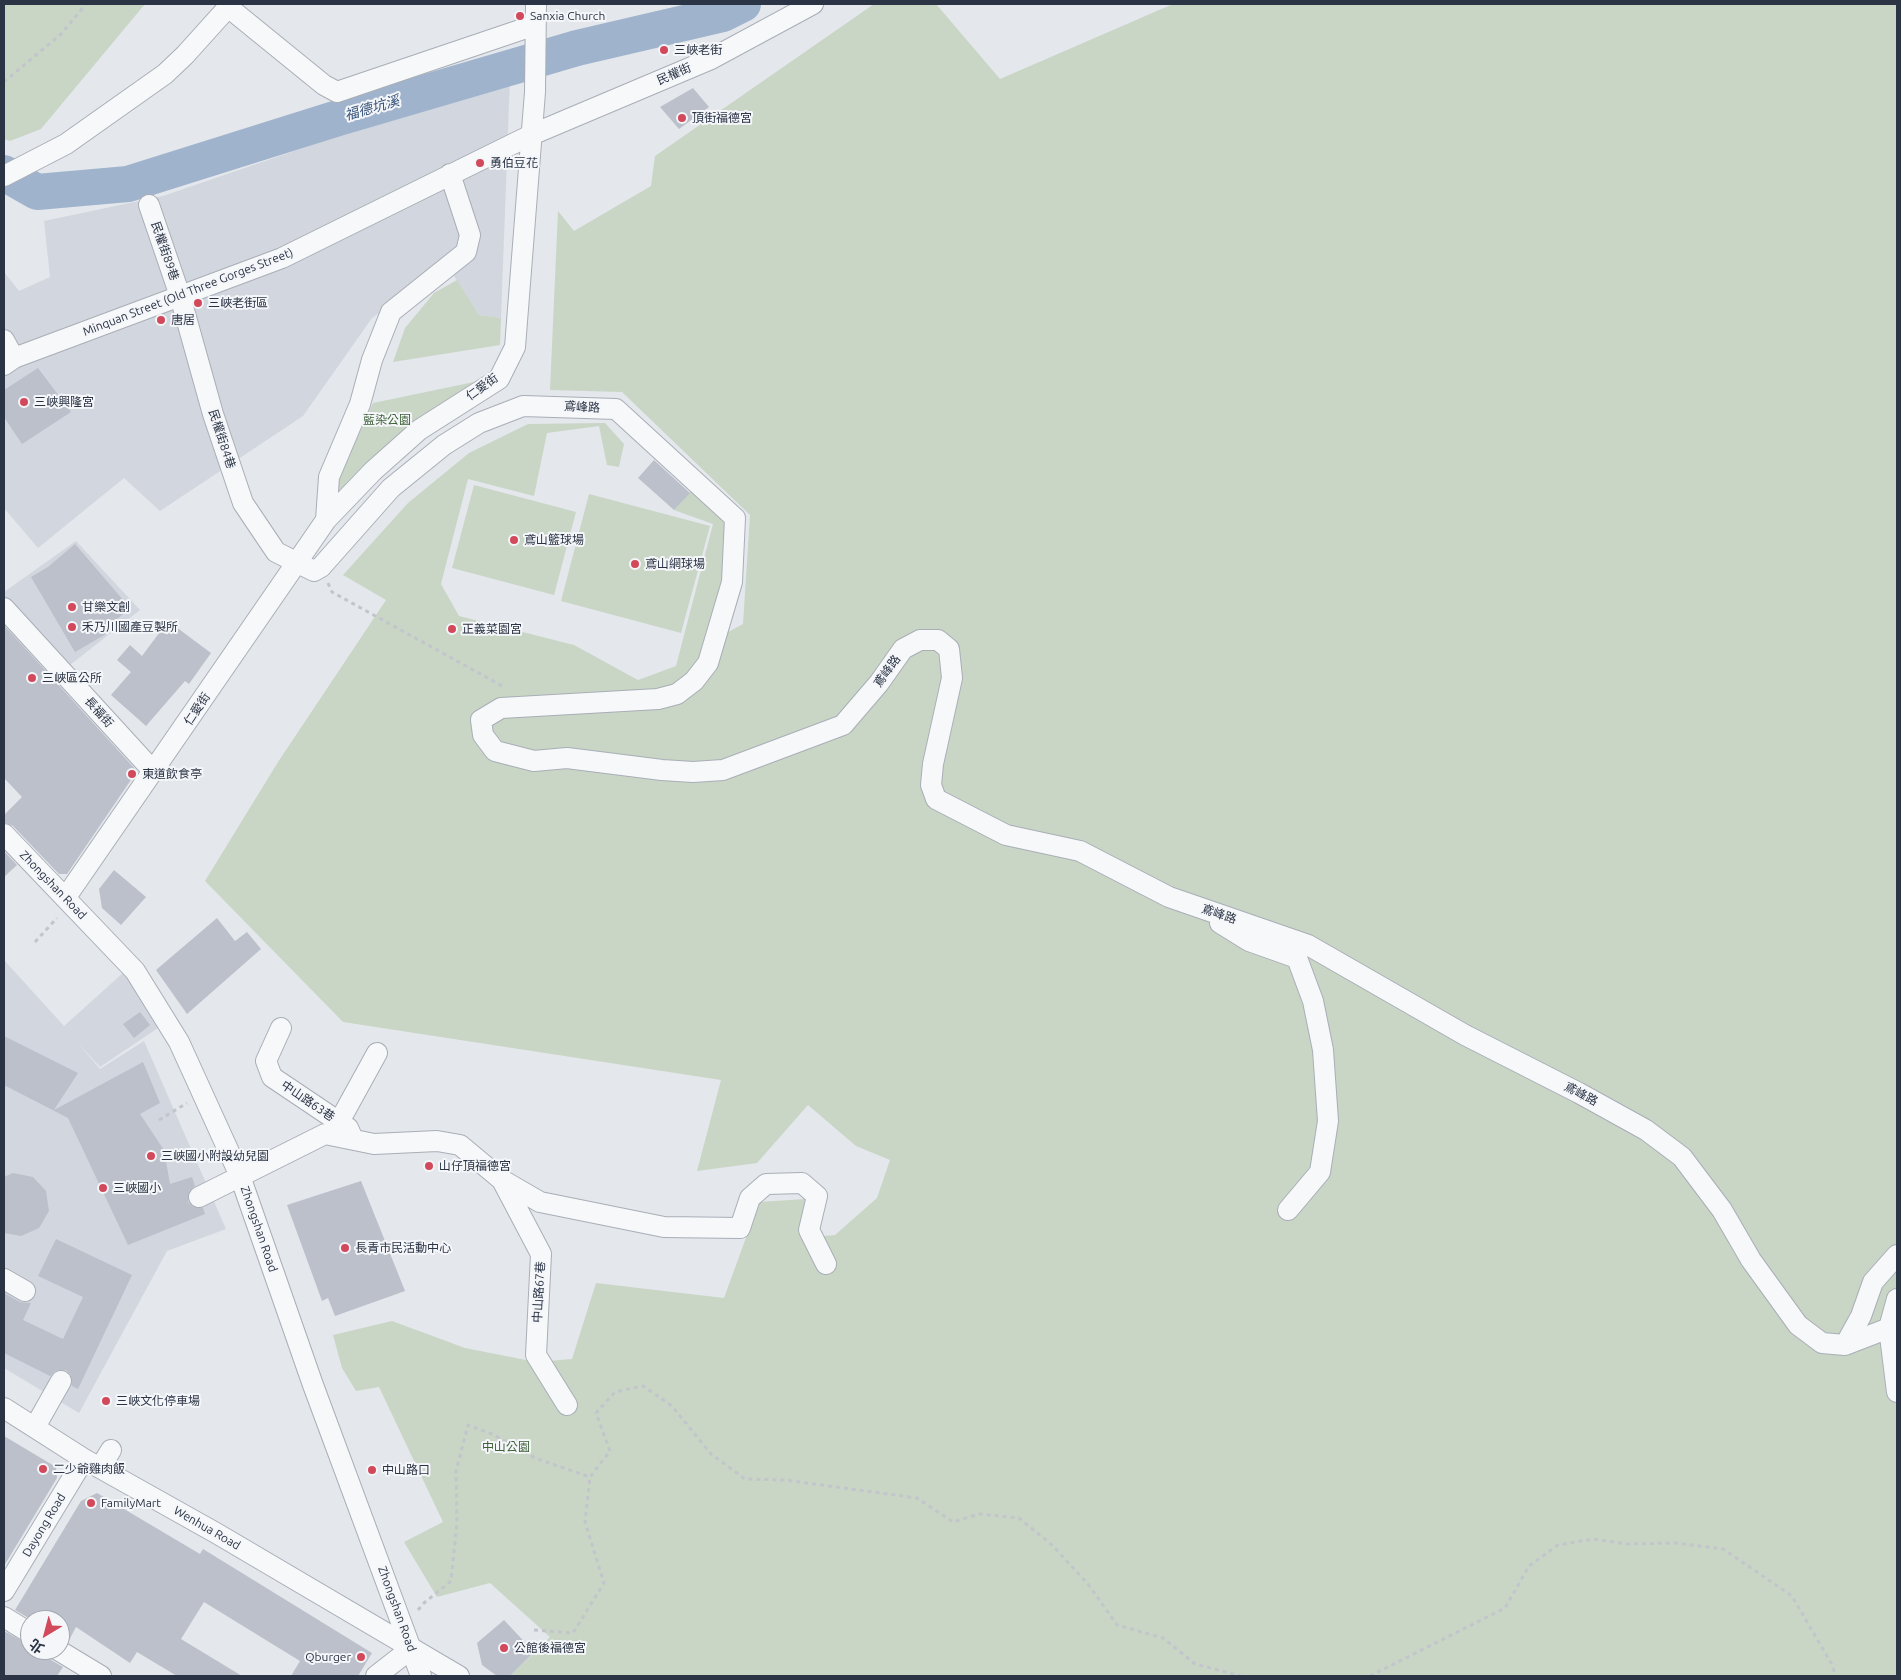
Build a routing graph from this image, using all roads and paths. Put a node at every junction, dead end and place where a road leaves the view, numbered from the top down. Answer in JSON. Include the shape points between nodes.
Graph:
{"nodes":[{"id":1,"x":86,"y":4,"type":"edge"},
{"id":2,"x":536,"y":4,"type":"edge"},
{"id":3,"x":813,"y":4,"type":"edge"},
{"id":4,"x":230,"y":6,"type":"edge"},
{"id":5,"x":535,"y":31,"type":"junction"},
{"id":6,"x":4,"y":82,"type":"edge"},
{"id":7,"x":531,"y":135,"type":"junction"},
{"id":8,"x":450,"y":174,"type":"junction"},
{"id":9,"x":4,"y":176,"type":"edge"},
{"id":10,"x":149,"y":205,"type":"dead end"},
{"id":11,"x":180,"y":296,"type":"junction"},
{"id":12,"x":4,"y":340,"type":"edge"},
{"id":13,"x":9,"y":362,"type":"edge"},
{"id":14,"x":326,"y":520,"type":"junction"},
{"id":15,"x":296,"y":563,"type":"junction"},
{"id":16,"x":332,"y":592,"type":"dead end"},
{"id":17,"x":5,"y":612,"type":"edge"},
{"id":18,"x":536,"y":704,"type":"junction"},
{"id":19,"x":154,"y":772,"type":"junction"},
{"id":20,"x":4,"y":834,"type":"edge"},
{"id":21,"x":68,"y":900,"type":"junction"},
{"id":22,"x":1184,"y":902,"type":"junction"},
{"id":23,"x":35,"y":942,"type":"dead end"},
{"id":24,"x":281,"y":1028,"type":"dead end"},
{"id":25,"x":377,"y":1054,"type":"dead end"},
{"id":26,"x":202,"y":1093,"type":"junction"},
{"id":27,"x":159,"y":1120,"type":"dead end"},
{"id":28,"x":339,"y":1122,"type":"junction"},
{"id":29,"x":353,"y":1139,"type":"junction"},
{"id":30,"x":240,"y":1176,"type":"junction"},
{"id":31,"x":502,"y":1180,"type":"junction"},
{"id":32,"x":199,"y":1197,"type":"dead end"},
{"id":33,"x":1288,"y":1210,"type":"dead end"},
{"id":34,"x":1897,"y":1255,"type":"edge"},
{"id":35,"x":826,"y":1264,"type":"dead end"},
{"id":36,"x":4,"y":1279,"type":"edge"},
{"id":37,"x":25,"y":1291,"type":"dead end"},
{"id":38,"x":1897,"y":1299,"type":"edge"},
{"id":39,"x":1889,"y":1328,"type":"junction"},
{"id":40,"x":1845,"y":1345,"type":"junction"},
{"id":41,"x":61,"y":1381,"type":"dead end"},
{"id":42,"x":1897,"y":1392,"type":"edge"},
{"id":43,"x":567,"y":1405,"type":"dead end"},
{"id":44,"x":4,"y":1408,"type":"edge"},
{"id":45,"x":35,"y":1427,"type":"junction"},
{"id":46,"x":111,"y":1450,"type":"dead end"},
{"id":47,"x":92,"y":1463,"type":"junction"},
{"id":48,"x":590,"y":1477,"type":"junction"},
{"id":49,"x":4,"y":1591,"type":"edge"},
{"id":50,"x":4,"y":1617,"type":"edge"},
{"id":51,"x":20,"y":1627,"type":"edge"},
{"id":52,"x":534,"y":1630,"type":"dead end"},
{"id":53,"x":408,"y":1638,"type":"junction"},
{"id":54,"x":70,"y":1657,"type":"edge"},
{"id":55,"x":101,"y":1676,"type":"edge"},
{"id":56,"x":376,"y":1676,"type":"edge"},
{"id":57,"x":421,"y":1676,"type":"edge"},
{"id":58,"x":459,"y":1676,"type":"edge"},
{"id":59,"x":1242,"y":1676,"type":"edge"},
{"id":60,"x":1370,"y":1676,"type":"edge"},
{"id":61,"x":1836,"y":1676,"type":"edge"}],
"edges":[{"from":1,"to":6,"type":"path","via":[[62,34]]},
{"from":2,"to":5,"type":"street","name":"仁愛街"},
{"from":3,"to":7,"type":"street","name":"民權街","via":[[711,58]]},
{"from":4,"to":5,"type":"street","via":[[324,85],[337,92]]},
{"from":4,"to":9,"type":"street","via":[[186,55],[164,74],[66,144]]},
{"from":5,"to":7,"type":"street","name":"仁愛街"},
{"from":7,"to":8,"type":"street","name":"Minquan Street (Old Three Gorges Street)"},
{"from":7,"to":14,"type":"street","name":"仁愛街","via":[[515,347],[499,379],[419,430],[372,471]]},
{"from":8,"to":11,"type":"street","name":"Minquan Street (Old Three Gorges Street)","via":[[282,258]]},
{"from":8,"to":14,"type":"street","via":[[470,235],[466,252],[391,312],[372,360],[360,404],[329,477]]},
{"from":10,"to":11,"type":"street","name":"民權街89巷"},
{"from":11,"to":13,"type":"street","name":"Minquan Street (Old Three Gorges Street)"},
{"from":11,"to":15,"type":"street","name":"民權街84巷","via":[[213,414],[243,503],[276,552]]},
{"from":12,"to":13,"type":"street"},
{"from":14,"to":15,"type":"street","name":"仁愛街"},
{"from":15,"to":18,"type":"street","name":"鳶峰路","via":[[314,571],[321,567],[391,488],[479,423],[523,406],[616,409],[735,518],[732,582],[708,663],[694,681],[677,694],[623,702]]},
{"from":15,"to":19,"type":"street","name":"仁愛街"},
{"from":16,"to":18,"type":"path"},
{"from":17,"to":19,"type":"street","name":"長福街"},
{"from":18,"to":22,"type":"street","name":"鳶峰路","via":[[501,708],[481,720],[483,735],[495,751],[534,761],[567,758],[662,770],[724,770],[843,725],[903,649],[920,640],[938,640],[949,649],[952,678],[933,764],[931,785],[936,799],[1006,835],[1080,851]]},
{"from":19,"to":21,"type":"street","name":"仁愛街"},
{"from":20,"to":21,"type":"street","name":"Zhongshan Road"},
{"from":21,"to":23,"type":"path"},
{"from":21,"to":26,"type":"street","name":"Zhongshan Road","via":[[135,971],[179,1042]]},
{"from":22,"to":33,"type":"street","via":[[1249,940],[1296,958],[1313,1001],[1323,1050],[1328,1121],[1320,1172]]},
{"from":22,"to":40,"type":"street","name":"鳶峰路","via":[[1308,945],[1465,1035],[1646,1130],[1682,1158],[1722,1210],[1751,1260],[1798,1325],[1822,1343]]},
{"from":24,"to":28,"type":"street","name":"中山路63巷","via":[[266,1061],[272,1077]]},
{"from":25,"to":28,"type":"street","name":"中山路63巷"},
{"from":26,"to":27,"type":"path"},
{"from":26,"to":30,"type":"street","name":"Zhongshan Road"},
{"from":28,"to":29,"type":"street","name":"中山路63巷","via":[[348,1128]]},
{"from":29,"to":30,"type":"street","via":[[325,1134]]},
{"from":29,"to":31,"type":"street","via":[[374,1144],[437,1141],[460,1146]]},
{"from":30,"to":32,"type":"street"},
{"from":30,"to":53,"type":"street","name":"Zhongshan Road","via":[[313,1385]]},
{"from":31,"to":35,"type":"street","via":[[540,1202],[624,1220],[664,1227],[740,1228],[750,1198],[766,1184],[802,1183],[816,1196],[809,1230]]},
{"from":31,"to":43,"type":"street","name":"中山路67巷","via":[[541,1254],[536,1355]]},
{"from":34,"to":40,"type":"street","via":[[1873,1282],[1861,1316]]},
{"from":36,"to":37,"type":"street"},
{"from":38,"to":39,"type":"street"},
{"from":39,"to":40,"type":"street","name":"鳶峰路"},
{"from":39,"to":42,"type":"street"},
{"from":41,"to":45,"type":"street"},
{"from":44,"to":45,"type":"street","name":"Wenhua Road"},
{"from":45,"to":47,"type":"street","name":"Wenhua Road"},
{"from":46,"to":47,"type":"street","name":"Dayong Road"},
{"from":47,"to":49,"type":"street","name":"Dayong Road"},
{"from":47,"to":53,"type":"street","name":"Wenhua Road"},
{"from":48,"to":52,"type":"path","via":[[585,1522],[604,1583],[573,1633]]},
{"from":48,"to":53,"type":"path","via":[[535,1458],[492,1434],[468,1425],[456,1471],[457,1522],[451,1581],[424,1603]]},
{"from":48,"to":59,"type":"path","via":[[610,1450],[596,1414],[615,1392],[643,1386],[672,1406],[711,1454],[745,1479],[785,1480],[917,1498],[953,1522],[979,1514],[1019,1518],[1052,1545],[1082,1577],[1117,1625],[1163,1638],[1196,1664]]},
{"from":50,"to":51,"type":"street"},
{"from":53,"to":56,"type":"street"},
{"from":53,"to":57,"type":"street","name":"Zhongshan Road"},
{"from":53,"to":58,"type":"street","name":"Wenhua Road"},
{"from":54,"to":55,"type":"street"},
{"from":60,"to":61,"type":"path","via":[[1505,1608],[1529,1566],[1558,1545],[1593,1539],[1723,1549],[1792,1596]]}]}
